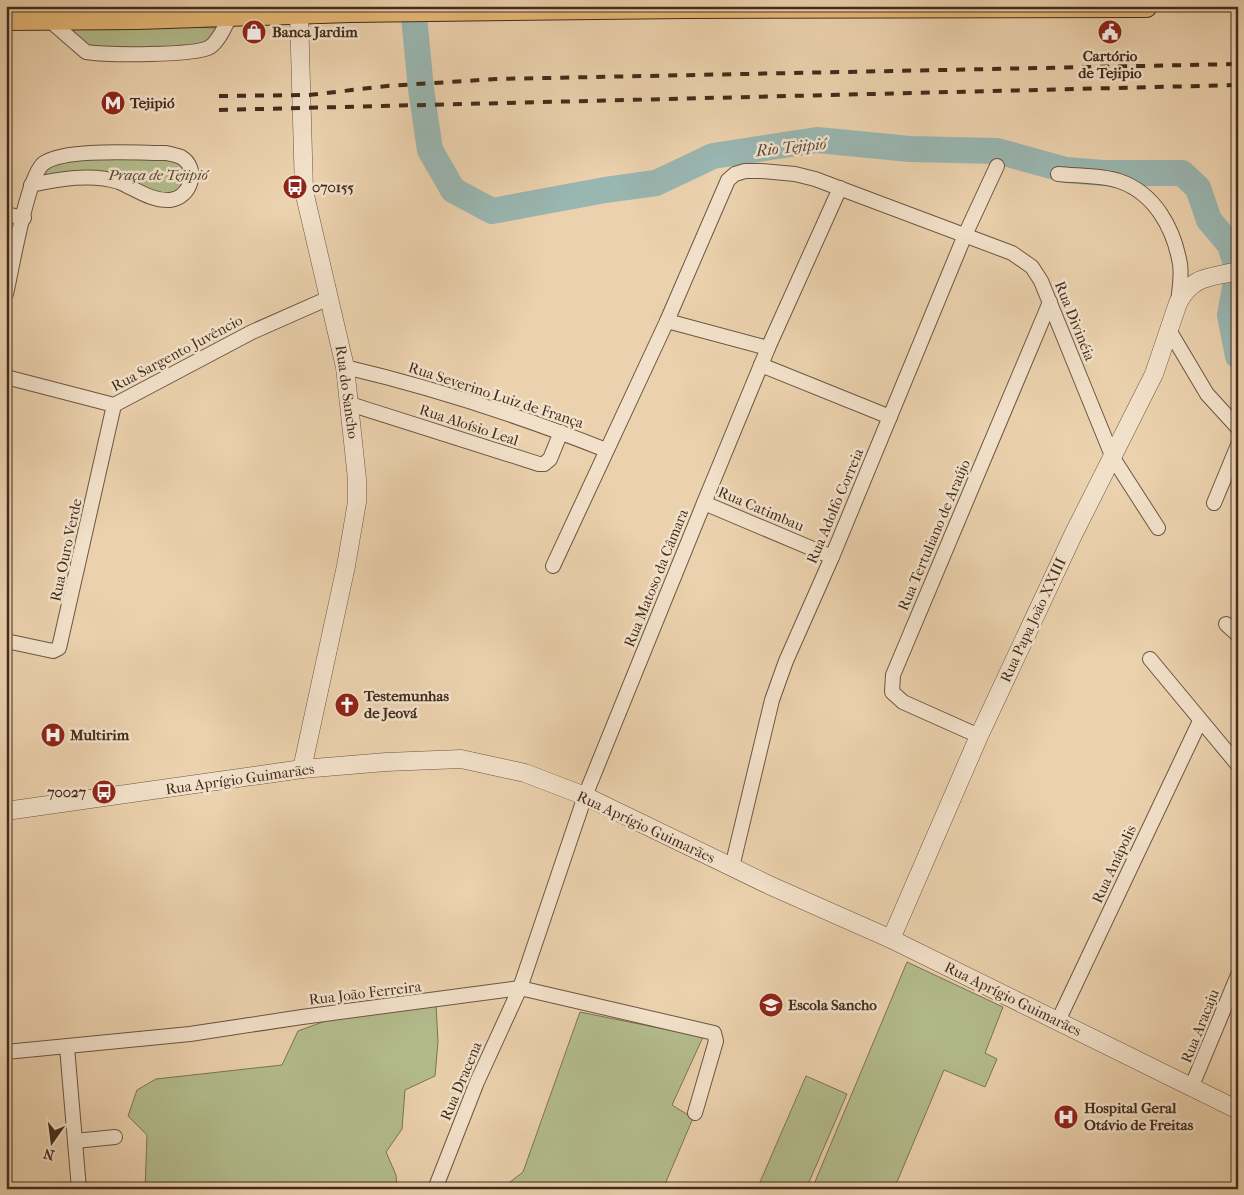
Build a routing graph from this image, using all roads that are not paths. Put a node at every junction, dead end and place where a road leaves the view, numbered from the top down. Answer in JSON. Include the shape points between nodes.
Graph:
{"nodes":[{"id":1,"x":1146,"y":6,"type":"edge"},
{"id":2,"x":1044,"y":7,"type":"edge"},
{"id":3,"x":299,"y":14,"type":"junction"},
{"id":4,"x":231,"y":15,"type":"junction"},
{"id":5,"x":6,"y":19,"type":"edge"},
{"id":6,"x":48,"y":19,"type":"junction"},
{"id":7,"x":997,"y":166,"type":"dead end"},
{"id":8,"x":1058,"y":174,"type":"dead end"},
{"id":9,"x":31,"y":185,"type":"junction"},
{"id":10,"x":840,"y":188,"type":"junction"},
{"id":11,"x":6,"y":214,"type":"edge"},
{"id":12,"x":24,"y":218,"type":"junction"},
{"id":13,"x":966,"y":235,"type":"junction"},
{"id":14,"x":9,"y":267,"type":"edge"},
{"id":15,"x":1238,"y":271,"type":"edge"},
{"id":16,"x":6,"y":294,"type":"edge"},
{"id":17,"x":329,"y":298,"type":"junction"},
{"id":18,"x":1050,"y":302,"type":"junction"},
{"id":19,"x":1178,"y":303,"type":"junction"},
{"id":20,"x":667,"y":320,"type":"junction"},
{"id":21,"x":1169,"y":330,"type":"junction"},
{"id":22,"x":768,"y":348,"type":"junction"},
{"id":23,"x":761,"y":366,"type":"junction"},
{"id":24,"x":345,"y":367,"type":"junction"},
{"id":25,"x":6,"y":377,"type":"edge"},
{"id":26,"x":350,"y":404,"type":"junction"},
{"id":27,"x":114,"y":405,"type":"junction"},
{"id":28,"x":890,"y":417,"type":"junction"},
{"id":29,"x":1238,"y":428,"type":"edge"},
{"id":30,"x":561,"y":432,"type":"junction"},
{"id":31,"x":1238,"y":445,"type":"edge"},
{"id":32,"x":606,"y":450,"type":"junction"},
{"id":33,"x":1112,"y":458,"type":"junction"},
{"id":34,"x":704,"y":503,"type":"junction"},
{"id":35,"x":1214,"y":503,"type":"dead end"},
{"id":36,"x":1158,"y":528,"type":"dead end"},
{"id":37,"x":832,"y":557,"type":"junction"},
{"id":38,"x":554,"y":566,"type":"dead end"},
{"id":39,"x":1226,"y":624,"type":"dead end"},
{"id":40,"x":1238,"y":635,"type":"edge"},
{"id":41,"x":6,"y":640,"type":"edge"},
{"id":42,"x":1150,"y":659,"type":"dead end"},
{"id":43,"x":1200,"y":720,"type":"junction"},
{"id":44,"x":979,"y":736,"type":"junction"},
{"id":45,"x":1238,"y":765,"type":"edge"},
{"id":46,"x":302,"y":769,"type":"junction"},
{"id":47,"x":585,"y":796,"type":"junction"},
{"id":48,"x":6,"y":811,"type":"edge"},
{"id":49,"x":732,"y":867,"type":"junction"},
{"id":50,"x":891,"y":939,"type":"junction"},
{"id":51,"x":1238,"y":975,"type":"edge"},
{"id":52,"x":520,"y":988,"type":"junction"},
{"id":53,"x":1061,"y":1026,"type":"junction"},
{"id":54,"x":67,"y":1047,"type":"junction"},
{"id":55,"x":6,"y":1052,"type":"edge"},
{"id":56,"x":1191,"y":1088,"type":"junction"},
{"id":57,"x":1238,"y":1110,"type":"edge"},
{"id":58,"x":695,"y":1113,"type":"dead end"},
{"id":59,"x":115,"y":1137,"type":"dead end"},
{"id":60,"x":75,"y":1142,"type":"junction"},
{"id":61,"x":78,"y":1189,"type":"edge"},
{"id":62,"x":435,"y":1189,"type":"edge"}],
"edges":[{"from":1,"to":2,"type":"main road"},
{"from":2,"to":3,"type":"main road","via":[[418,10]]},
{"from":3,"to":4,"type":"main road"},
{"from":3,"to":17,"type":"street","name":"Rua do Sancho","via":[[304,191]]},
{"from":4,"to":6,"type":"main road"},
{"from":4,"to":6,"type":"street","via":[[212,46],[196,51],[162,52],[86,52]]},
{"from":5,"to":6,"type":"main road"},
{"from":7,"to":13,"type":"street","name":"Rua Adolfo Correia"},
{"from":8,"to":19,"type":"street","name":"Rua Papa João XXIII","via":[[1119,181],[1155,203],[1175,246],[1180,266]]},
{"from":9,"to":9,"type":"street","via":[[53,180],[117,181],[148,196],[172,200],[188,191],[190,172],[182,158],[166,153],[63,156],[38,168]]},
{"from":9,"to":12,"type":"street"},
{"from":10,"to":13,"type":"street","name":"Rua Divinéia"},
{"from":10,"to":20,"type":"street","name":"Rua Divinéia","via":[[794,174],[761,171],[735,174],[723,190]]},
{"from":10,"to":22,"type":"street","name":"Rua Matoso da Câmara"},
{"from":11,"to":12,"type":"street"},
{"from":12,"to":14,"type":"street"},
{"from":13,"to":18,"type":"street","name":"Rua Divinéia","via":[[1012,252],[1024,261],[1041,281]]},
{"from":13,"to":28,"type":"street","name":"Rua Adolfo Correia"},
{"from":14,"to":16,"type":"street"},
{"from":15,"to":19,"type":"street","name":"Rua Papa João XXIII","via":[[1196,280]]},
{"from":17,"to":24,"type":"street","name":"Rua do Sancho"},
{"from":17,"to":27,"type":"street","name":"Rua Sargento Juvêncio","via":[[252,332]]},
{"from":18,"to":33,"type":"street","name":"Rua Divinéia"},
{"from":18,"to":44,"type":"street","name":"Rua Tertuliano de Araújo","via":[[891,684],[892,692],[902,702]]},
{"from":19,"to":21,"type":"street","name":"Rua Papa João XXIII"},
{"from":20,"to":22,"type":"street"},
{"from":20,"to":32,"type":"street"},
{"from":21,"to":29,"type":"street","via":[[1207,394]]},
{"from":21,"to":33,"type":"street","name":"Rua Papa João XXIII","via":[[1154,374]]},
{"from":22,"to":23,"type":"street","name":"Rua Matoso da Câmara"},
{"from":23,"to":28,"type":"street"},
{"from":23,"to":34,"type":"street","name":"Rua Matoso da Câmara"},
{"from":24,"to":26,"type":"street","name":"Rua do Sancho"},
{"from":24,"to":30,"type":"street","name":"Rua Severino Luiz de França","via":[[476,402]]},
{"from":25,"to":27,"type":"street","name":"Rua Sargento Juvêncio"},
{"from":26,"to":30,"type":"street","name":"Rua Aloísio Leal","via":[[539,464],[550,459]]},
{"from":26,"to":46,"type":"street","name":"Rua do Sancho","via":[[357,502]]},
{"from":27,"to":41,"type":"street","name":"Rua Ouro Verde","via":[[59,648],[53,651]]},
{"from":28,"to":37,"type":"street","name":"Rua Adolfo Correia"},
{"from":30,"to":32,"type":"street","name":"Rua Severino Luiz de França"},
{"from":31,"to":35,"type":"street"},
{"from":32,"to":38,"type":"street"},
{"from":33,"to":36,"type":"street","name":"Rua Divinéia"},
{"from":33,"to":44,"type":"street","name":"Rua Papa João XXIII"},
{"from":34,"to":37,"type":"street","name":"Rua Catimbau"},
{"from":34,"to":47,"type":"street","name":"Rua Matoso da Câmara"},
{"from":37,"to":49,"type":"street","name":"Rua Adolfo Correia","via":[[772,700]]},
{"from":39,"to":40,"type":"street"},
{"from":42,"to":43,"type":"street"},
{"from":43,"to":45,"type":"street"},
{"from":43,"to":53,"type":"street","name":"Rua Anápolis"},
{"from":44,"to":50,"type":"street","name":"Rua Papa João XXIII"},
{"from":46,"to":47,"type":"street","name":"Rua Aprígio Guimarães","via":[[461,759],[525,773]]},
{"from":46,"to":48,"type":"street","name":"Rua Aprígio Guimarães"},
{"from":47,"to":49,"type":"street","name":"Rua Aprígio Guimarães"},
{"from":47,"to":52,"type":"street","name":"Rua Matoso da Câmara"},
{"from":49,"to":50,"type":"street","name":"Rua Aprígio Guimarães"},
{"from":50,"to":53,"type":"street","name":"Rua Aprígio Guimarães"},
{"from":51,"to":56,"type":"street","name":"Rua Aracaju"},
{"from":52,"to":54,"type":"street","name":"Rua João Ferreira","via":[[190,1034]]},
{"from":52,"to":58,"type":"street","name":"Rua João Ferreira","via":[[714,1033],[716,1041]]},
{"from":52,"to":62,"type":"street","name":"Rua Dracena","via":[[477,1082]]},
{"from":53,"to":56,"type":"street","name":"Rua Aprígio Guimarães"},
{"from":54,"to":55,"type":"street","name":"Rua João Ferreira"},
{"from":54,"to":60,"type":"street"},
{"from":56,"to":57,"type":"street","name":"Rua Aprígio Guimarães"},
{"from":59,"to":60,"type":"street"},
{"from":60,"to":61,"type":"street"}]}
